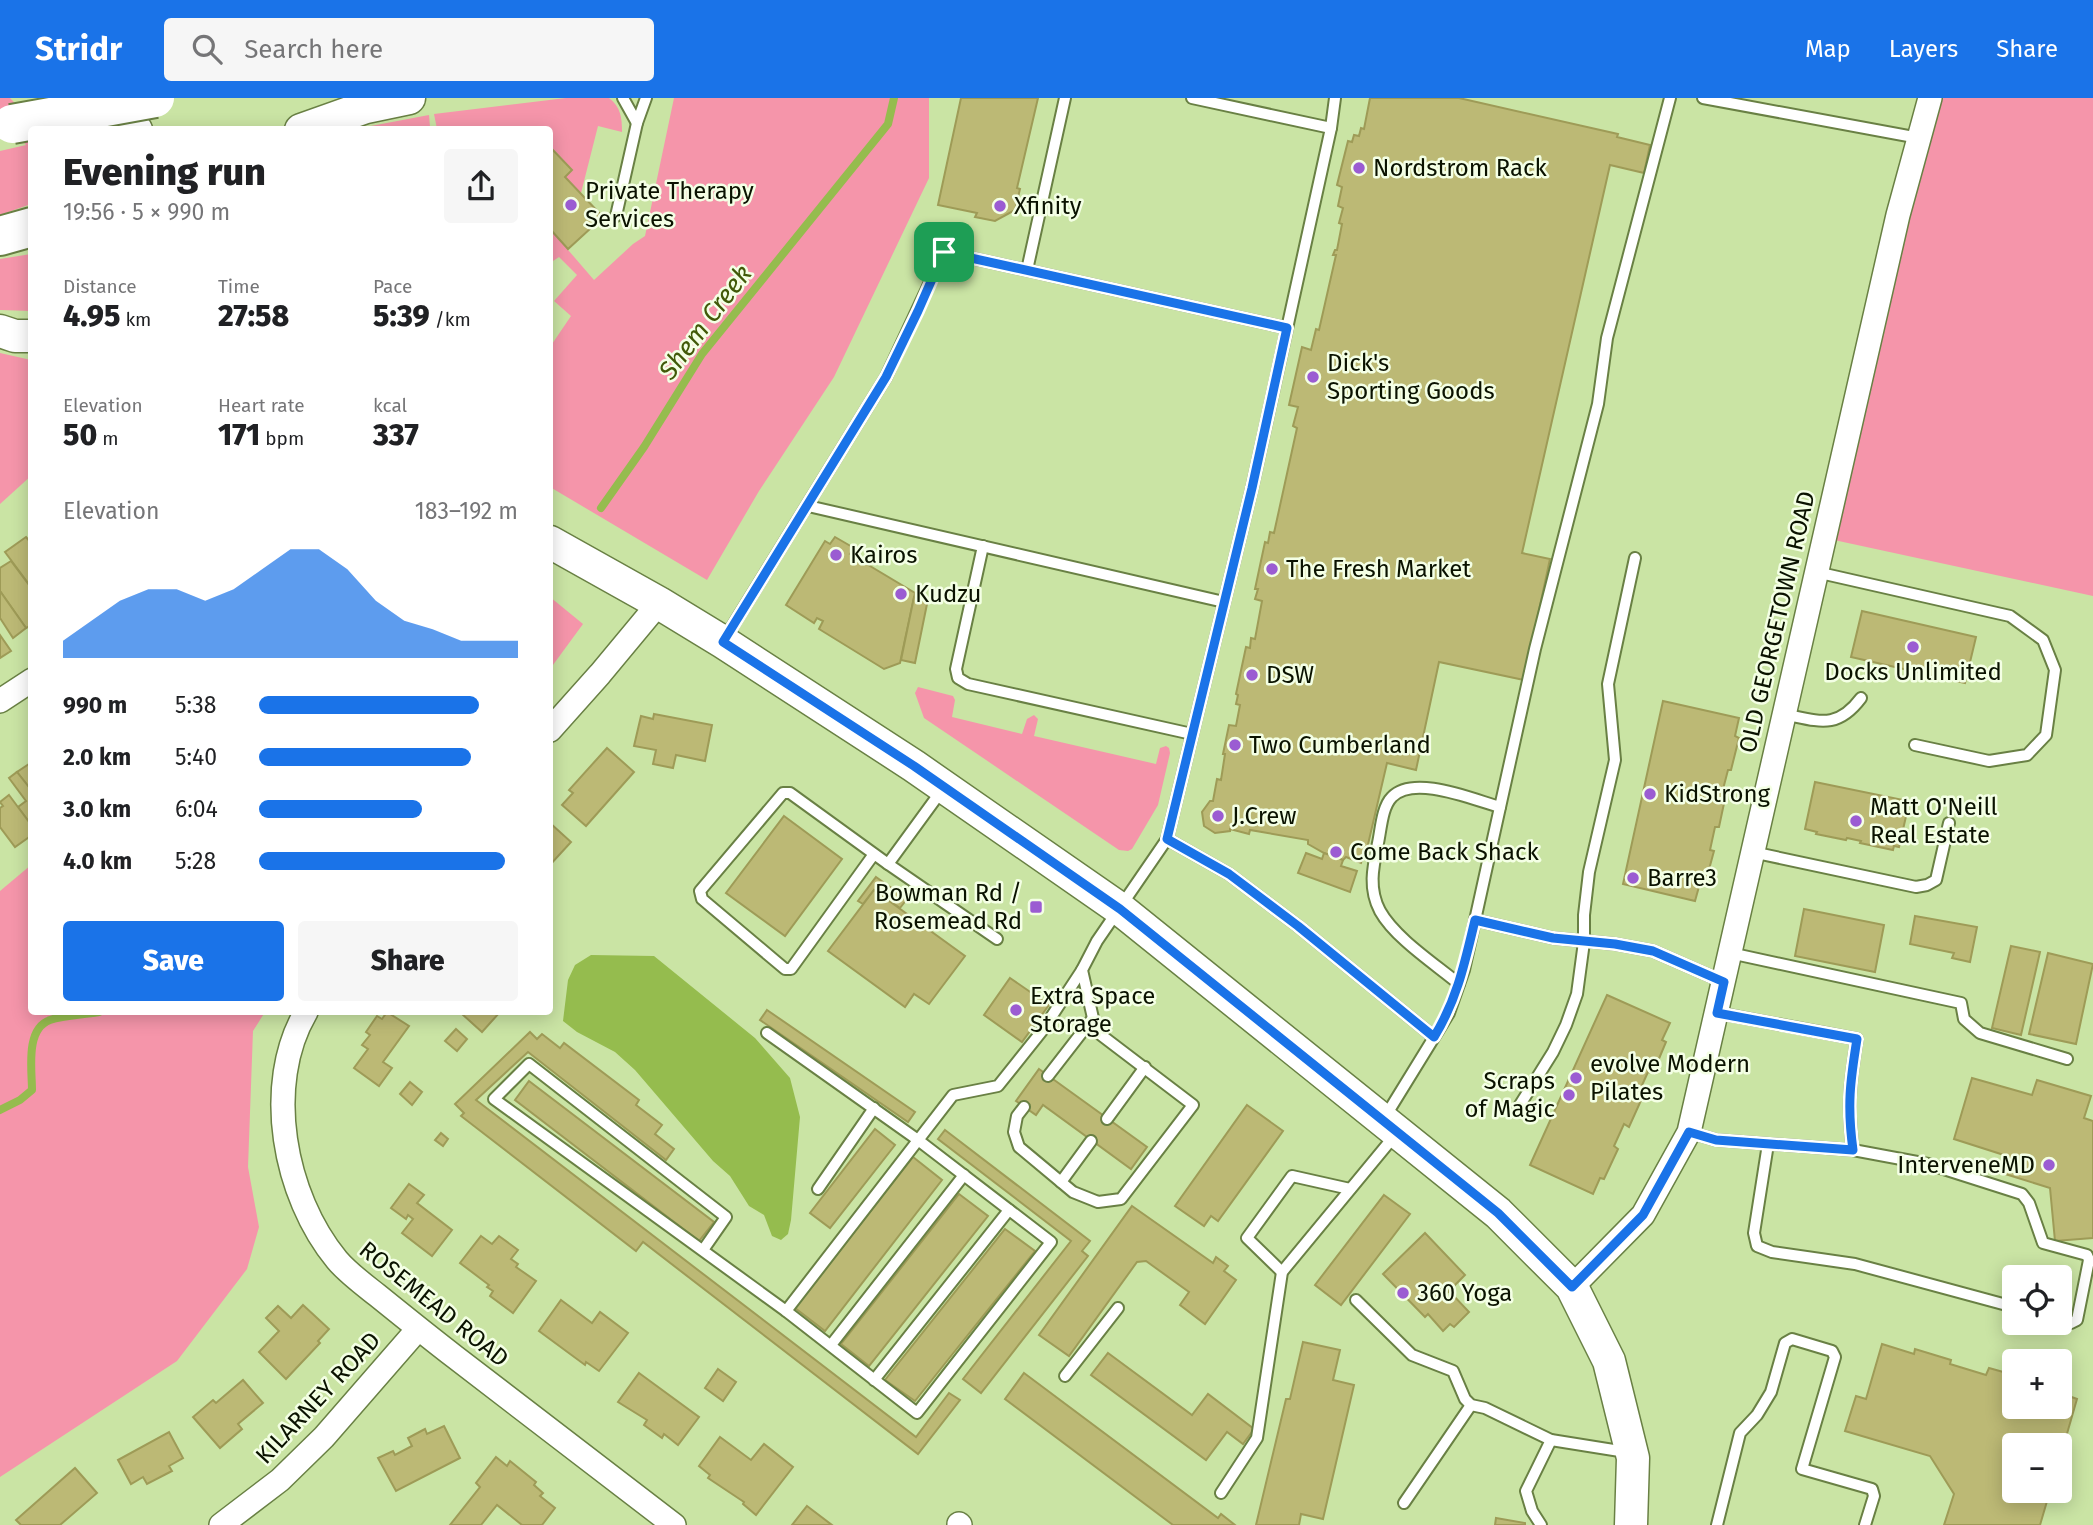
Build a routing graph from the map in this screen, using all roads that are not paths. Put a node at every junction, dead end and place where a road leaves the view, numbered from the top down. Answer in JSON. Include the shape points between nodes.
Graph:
{"nodes":[{"id":1,"x":47,"y":98,"type":"edge"},
{"id":2,"x":110,"y":98,"type":"edge"},
{"id":3,"x":155,"y":98,"type":"edge"},
{"id":4,"x":409,"y":98,"type":"edge"},
{"id":5,"x":623,"y":98,"type":"edge"},
{"id":6,"x":646,"y":98,"type":"edge"},
{"id":7,"x":1065,"y":98,"type":"edge"},
{"id":8,"x":1192,"y":98,"type":"edge"},
{"id":9,"x":1335,"y":98,"type":"edge"},
{"id":10,"x":1671,"y":98,"type":"edge"},
{"id":11,"x":1703,"y":98,"type":"edge"},
{"id":12,"x":1930,"y":98,"type":"edge"},
{"id":13,"x":1753,"y":102,"type":"edge"},
{"id":14,"x":637,"y":123,"type":"junction"},
{"id":15,"x":6,"y":125,"type":"edge"},
{"id":16,"x":70,"y":126,"type":"edge"},
{"id":17,"x":133,"y":126,"type":"edge"},
{"id":18,"x":312,"y":126,"type":"edge"},
{"id":19,"x":1331,"y":128,"type":"junction"},
{"id":20,"x":1919,"y":138,"type":"junction"},
{"id":21,"x":616,"y":216,"type":"dead end"},
{"id":22,"x":28,"y":228,"type":"edge"},
{"id":23,"x":0,"y":236,"type":"edge"},
{"id":24,"x":1027,"y":270,"type":"junction"},
{"id":25,"x":1287,"y":328,"type":"junction"},
{"id":26,"x":0,"y":331,"type":"edge"},
{"id":27,"x":28,"y":336,"type":"edge"},
{"id":28,"x":808,"y":506,"type":"junction"},
{"id":29,"x":553,"y":544,"type":"edge"},
{"id":30,"x":983,"y":546,"type":"junction"},
{"id":31,"x":1635,"y":558,"type":"dead end"},
{"id":32,"x":1816,"y":572,"type":"junction"},
{"id":33,"x":1224,"y":602,"type":"junction"},
{"id":34,"x":659,"y":603,"type":"junction"},
{"id":35,"x":723,"y":642,"type":"junction"},
{"id":36,"x":28,"y":683,"type":"edge"},
{"id":37,"x":1861,"y":698,"type":"dead end"},
{"id":38,"x":0,"y":701,"type":"edge"},
{"id":39,"x":1783,"y":714,"type":"junction"},
{"id":40,"x":553,"y":727,"type":"edge"},
{"id":41,"x":1192,"y":734,"type":"junction"},
{"id":42,"x":1915,"y":745,"type":"dead end"},
{"id":43,"x":943,"y":788,"type":"junction"},
{"id":44,"x":1500,"y":807,"type":"junction"},
{"id":45,"x":1949,"y":822,"type":"dead end"},
{"id":46,"x":1167,"y":839,"type":"junction"},
{"id":47,"x":1752,"y":852,"type":"junction"},
{"id":48,"x":874,"y":854,"type":"junction"},
{"id":49,"x":888,"y":864,"type":"junction"},
{"id":50,"x":1120,"y":909,"type":"junction"},
{"id":51,"x":1475,"y":920,"type":"junction"},
{"id":52,"x":997,"y":939,"type":"dead end"},
{"id":53,"x":1584,"y":942,"type":"junction"},
{"id":54,"x":1730,"y":953,"type":"junction"},
{"id":55,"x":1082,"y":970,"type":"junction"},
{"id":56,"x":1724,"y":982,"type":"junction"},
{"id":57,"x":1459,"y":984,"type":"junction"},
{"id":58,"x":1717,"y":1013,"type":"junction"},
{"id":59,"x":304,"y":1015,"type":"edge"},
{"id":60,"x":1093,"y":1018,"type":"junction"},
{"id":61,"x":767,"y":1033,"type":"dead end"},
{"id":62,"x":1434,"y":1037,"type":"junction"},
{"id":63,"x":2067,"y":1059,"type":"dead end"},
{"id":64,"x":1145,"y":1068,"type":"junction"},
{"id":65,"x":1048,"y":1076,"type":"dead end"},
{"id":66,"x":1024,"y":1107,"type":"dead end"},
{"id":67,"x":874,"y":1108,"type":"junction"},
{"id":68,"x":1518,"y":1108,"type":"dead end"},
{"id":69,"x":1107,"y":1119,"type":"dead end"},
{"id":70,"x":1391,"y":1125,"type":"junction"},
{"id":71,"x":1689,"y":1132,"type":"junction"},
{"id":72,"x":918,"y":1140,"type":"junction"},
{"id":73,"x":1091,"y":1141,"type":"dead end"},
{"id":74,"x":1768,"y":1144,"type":"junction"},
{"id":75,"x":1853,"y":1150,"type":"junction"},
{"id":76,"x":964,"y":1175,"type":"junction"},
{"id":77,"x":1061,"y":1182,"type":"junction"},
{"id":78,"x":818,"y":1189,"type":"dead end"},
{"id":79,"x":1350,"y":1189,"type":"junction"},
{"id":80,"x":1009,"y":1210,"type":"junction"},
{"id":81,"x":703,"y":1250,"type":"junction"},
{"id":82,"x":1282,"y":1272,"type":"junction"},
{"id":83,"x":1572,"y":1287,"type":"junction"},
{"id":84,"x":1356,"y":1300,"type":"dead end"},
{"id":85,"x":2002,"y":1304,"type":"edge"},
{"id":86,"x":1118,"y":1308,"type":"dead end"},
{"id":87,"x":786,"y":1311,"type":"junction"},
{"id":88,"x":2072,"y":1322,"type":"edge"},
{"id":89,"x":418,"y":1329,"type":"junction"},
{"id":90,"x":831,"y":1345,"type":"junction"},
{"id":91,"x":1065,"y":1376,"type":"dead end"},
{"id":92,"x":874,"y":1380,"type":"junction"},
{"id":93,"x":1471,"y":1405,"type":"junction"},
{"id":94,"x":1551,"y":1440,"type":"junction"},
{"id":95,"x":1632,"y":1453,"type":"junction"},
{"id":96,"x":1221,"y":1493,"type":"dead end"},
{"id":97,"x":1404,"y":1503,"type":"dead end"},
{"id":98,"x":221,"y":1525,"type":"edge"},
{"id":99,"x":674,"y":1525,"type":"edge"},
{"id":100,"x":1541,"y":1525,"type":"edge"},
{"id":101,"x":1631,"y":1525,"type":"edge"},
{"id":102,"x":1717,"y":1525,"type":"edge"},
{"id":103,"x":1865,"y":1525,"type":"edge"}],
"edges":[{"from":1,"to":16,"type":"main road"},
{"from":2,"to":17,"type":"main road"},
{"from":3,"to":15,"type":"highway","bridge":true},
{"from":4,"to":18,"type":"main road"},
{"from":5,"to":14,"type":"lane"},
{"from":6,"to":14,"type":"lane"},
{"from":7,"to":24,"type":"lane"},
{"from":8,"to":19,"type":"lane"},
{"from":9,"to":19,"type":"lane"},
{"from":10,"to":44,"type":"lane","via":[[1607,338],[1598,404]]},
{"from":11,"to":13,"type":"lane"},
{"from":12,"to":20,"type":"street","name":"OLD GEORGETOWN ROAD"},
{"from":13,"to":20,"type":"lane"},
{"from":14,"to":21,"type":"lane"},
{"from":19,"to":25,"type":"lane"},
{"from":20,"to":32,"type":"street","name":"OLD GEORGETOWN ROAD"},
{"from":22,"to":23,"type":"highway"},
{"from":24,"to":25,"type":"lane"},
{"from":24,"to":28,"type":"lane","via":[[944,252],[886,377]]},
{"from":25,"to":33,"type":"lane"},
{"from":26,"to":27,"type":"main road"},
{"from":28,"to":30,"type":"lane"},
{"from":28,"to":35,"type":"lane"},
{"from":29,"to":34,"type":"main road"},
{"from":30,"to":33,"type":"lane"},
{"from":30,"to":41,"type":"lane","via":[[958,678],[968,684]]},
{"from":31,"to":53,"type":"lane","via":[[1608,684],[1615,760],[1590,872]]},
{"from":32,"to":39,"type":"street","name":"OLD GEORGETOWN ROAD"},
{"from":32,"to":42,"type":"lane","via":[[2010,616],[2043,640],[2055,670],[2046,735],[2027,755],[1989,761]]},
{"from":33,"to":41,"type":"lane"},
{"from":34,"to":35,"type":"main road"},
{"from":34,"to":40,"type":"street"},
{"from":35,"to":43,"type":"main road"},
{"from":36,"to":38,"type":"street"},
{"from":37,"to":39,"type":"lane","via":[[1849,714],[1825,722]]},
{"from":39,"to":47,"type":"street","name":"OLD GEORGETOWN ROAD"},
{"from":41,"to":46,"type":"lane"},
{"from":43,"to":49,"type":"lane"},
{"from":43,"to":50,"type":"main road"},
{"from":44,"to":51,"type":"lane"},
{"from":44,"to":57,"type":"lane","via":[[1431,788],[1405,788],[1391,797],[1385,810],[1372,874],[1381,912],[1398,933]]},
{"from":45,"to":47,"type":"lane","via":[[1940,869],[1936,880],[1927,886]]},
{"from":46,"to":50,"type":"lane"},
{"from":46,"to":62,"type":"lane","via":[[1229,874]]},
{"from":47,"to":54,"type":"street","name":"OLD GEORGETOWN ROAD"},
{"from":48,"to":48,"type":"lane","via":[[790,793],[783,793],[700,891],[722,916],[785,970],[791,969]]},
{"from":48,"to":49,"type":"lane"},
{"from":49,"to":52,"type":"lane"},
{"from":50,"to":55,"type":"lane"},
{"from":50,"to":70,"type":"main road"},
{"from":51,"to":53,"type":"lane"},
{"from":51,"to":57,"type":"lane"},
{"from":53,"to":56,"type":"lane","via":[[1653,951]]},
{"from":53,"to":68,"type":"lane","via":[[1577,994],[1566,1025]]},
{"from":54,"to":56,"type":"street","name":"OLD GEORGETOWN ROAD"},
{"from":54,"to":63,"type":"lane","via":[[1961,1003],[1964,1019],[1980,1033]]},
{"from":55,"to":60,"type":"lane"},
{"from":55,"to":72,"type":"lane","via":[[998,1086],[953,1095]]},
{"from":56,"to":58,"type":"street","name":"OLD GEORGETOWN ROAD"},
{"from":57,"to":62,"type":"lane"},
{"from":58,"to":71,"type":"street","name":"OLD GEORGETOWN ROAD"},
{"from":58,"to":75,"type":"lane","via":[[1857,1039],[1848,1116]]},
{"from":59,"to":89,"type":"street","name":"ROSEMEAD ROAD","via":[[288,1065],[282,1113],[296,1188],[336,1259]]},
{"from":60,"to":64,"type":"lane","via":[[1101,1035]]},
{"from":60,"to":65,"type":"lane"},
{"from":61,"to":67,"type":"lane"},
{"from":62,"to":70,"type":"lane"},
{"from":64,"to":69,"type":"lane"},
{"from":64,"to":77,"type":"lane","via":[[1193,1105],[1121,1199],[1098,1202]]},
{"from":66,"to":77,"type":"lane","via":[[1014,1132],[1019,1147]]},
{"from":67,"to":72,"type":"lane"},
{"from":67,"to":78,"type":"lane"},
{"from":70,"to":79,"type":"lane"},
{"from":70,"to":83,"type":"main road","via":[[1498,1213]]},
{"from":71,"to":74,"type":"lane","via":[[1716,1140]]},
{"from":71,"to":83,"type":"street","name":"OLD GEORGETOWN ROAD","via":[[1643,1215]]},
{"from":72,"to":76,"type":"lane"},
{"from":72,"to":87,"type":"lane"},
{"from":73,"to":77,"type":"lane"},
{"from":74,"to":75,"type":"lane"},
{"from":74,"to":85,"type":"lane","via":[[1754,1233],[1757,1246],[1855,1264]]},
{"from":75,"to":88,"type":"lane","via":[[1928,1164],[2022,1194],[2043,1243],[2087,1255],[2090,1260],[2077,1320]]},
{"from":76,"to":80,"type":"lane"},
{"from":76,"to":90,"type":"lane"},
{"from":79,"to":82,"type":"lane"},
{"from":79,"to":82,"type":"lane","via":[[1292,1176],[1247,1238]]},
{"from":80,"to":92,"type":"lane"},
{"from":80,"to":92,"type":"lane","via":[[1051,1242],[917,1413]]},
{"from":81,"to":81,"type":"lane","via":[[560,1147],[494,1099],[529,1064],[726,1216]]},
{"from":81,"to":87,"type":"lane"},
{"from":82,"to":96,"type":"lane","via":[[1257,1438]]},
{"from":83,"to":95,"type":"main road","via":[[1609,1361]]},
{"from":84,"to":93,"type":"lane","via":[[1412,1355],[1453,1371]]},
{"from":86,"to":91,"type":"lane"},
{"from":87,"to":90,"type":"lane"},
{"from":89,"to":98,"type":"street","name":"KILARNEY ROAD","via":[[324,1437],[280,1480]]},
{"from":89,"to":99,"type":"street","name":"ROSEMEAD ROAD"},
{"from":90,"to":92,"type":"lane"},
{"from":93,"to":94,"type":"lane"},
{"from":93,"to":97,"type":"lane"},
{"from":94,"to":95,"type":"lane"},
{"from":94,"to":100,"type":"lane","via":[[1526,1491]]},
{"from":95,"to":101,"type":"main road"},
{"from":102,"to":103,"type":"lane","via":[[1740,1433],[1758,1415],[1771,1392],[1785,1343],[1792,1339],[1832,1351],[1835,1357],[1802,1469],[1872,1489]]}]}
